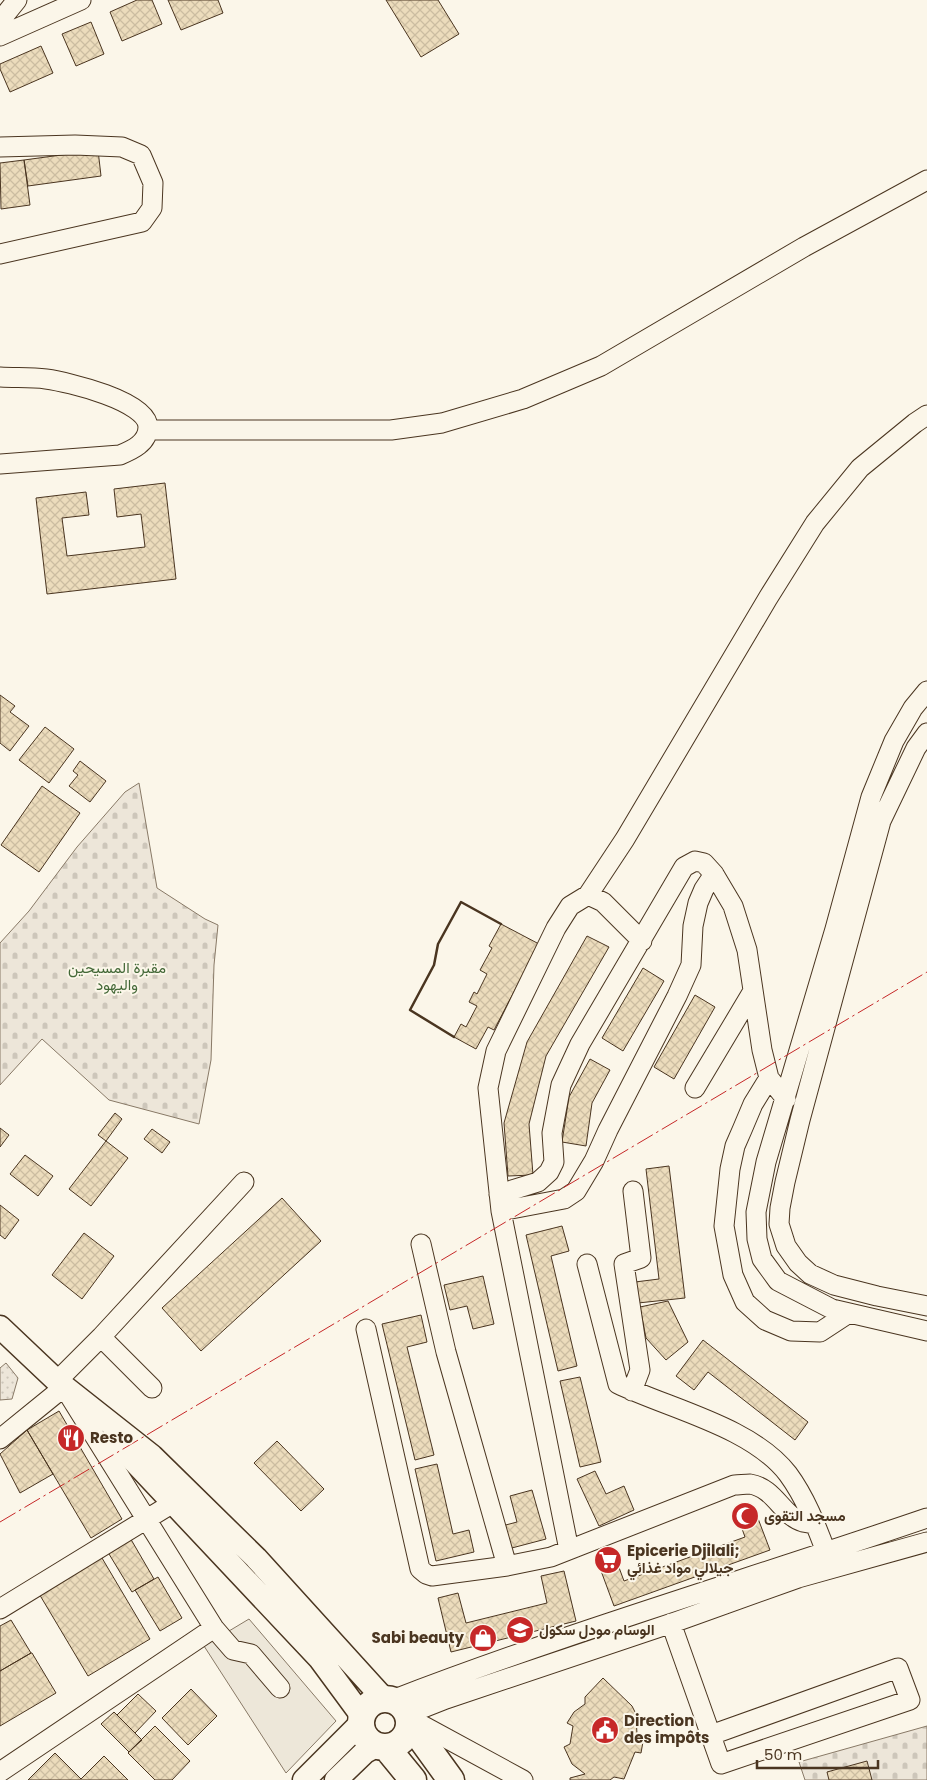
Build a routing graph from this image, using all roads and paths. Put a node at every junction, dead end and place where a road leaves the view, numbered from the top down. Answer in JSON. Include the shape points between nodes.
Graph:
{"nodes":[{"id":1,"x":17,"y":0,"type":"edge"},
{"id":2,"x":80,"y":0,"type":"edge"},
{"id":3,"x":0,"y":21,"type":"edge"},
{"id":4,"x":0,"y":36,"type":"edge"},
{"id":5,"x":0,"y":147,"type":"edge"},
{"id":6,"x":927,"y":180,"type":"edge"},
{"id":7,"x":0,"y":254,"type":"edge"},
{"id":8,"x":0,"y":377,"type":"edge"},
{"id":9,"x":927,"y":415,"type":"edge"},
{"id":10,"x":148,"y":430,"type":"junction"},
{"id":11,"x":0,"y":464,"type":"edge"},
{"id":12,"x":927,"y":691,"type":"edge"},
{"id":13,"x":927,"y":733,"type":"edge"},
{"id":14,"x":714,"y":874,"type":"junction"},
{"id":15,"x":588,"y":895,"type":"junction"},
{"id":16,"x":642,"y":940,"type":"junction"},
{"id":17,"x":753,"y":991,"type":"junction"},
{"id":18,"x":769,"y":1078,"type":"junction"},
{"id":19,"x":695,"y":1088,"type":"dead end"},
{"id":20,"x":786,"y":1098,"type":"junction"},
{"id":21,"x":244,"y":1182,"type":"dead end"},
{"id":22,"x":633,"y":1191,"type":"dead end"},
{"id":23,"x":500,"y":1203,"type":"junction"},
{"id":24,"x":421,"y":1244,"type":"dead end"},
{"id":25,"x":587,"y":1264,"type":"dead end"},
{"id":26,"x":927,"y":1306,"type":"edge"},
{"id":27,"x":849,"y":1313,"type":"junction"},
{"id":28,"x":0,"y":1327,"type":"edge"},
{"id":29,"x":366,"y":1329,"type":"dead end"},
{"id":30,"x":927,"y":1331,"type":"edge"},
{"id":31,"x":101,"y":1337,"type":"junction"},
{"id":32,"x":61,"y":1384,"type":"junction"},
{"id":33,"x":152,"y":1388,"type":"dead end"},
{"id":34,"x":632,"y":1391,"type":"junction"},
{"id":35,"x":0,"y":1439,"type":"edge"},
{"id":36,"x":180,"y":1497,"type":"junction"},
{"id":37,"x":927,"y":1518,"type":"edge"},
{"id":38,"x":146,"y":1520,"type":"junction"},
{"id":39,"x":815,"y":1524,"type":"junction"},
{"id":40,"x":927,"y":1542,"type":"edge"},
{"id":41,"x":569,"y":1550,"type":"junction"},
{"id":42,"x":826,"y":1552,"type":"junction"},
{"id":43,"x":507,"y":1566,"type":"junction"},
{"id":44,"x":0,"y":1609,"type":"edge"},
{"id":45,"x":671,"y":1623,"type":"junction"},
{"id":46,"x":214,"y":1628,"type":"junction"},
{"id":47,"x":280,"y":1688,"type":"dead end"},
{"id":48,"x":400,"y":1710,"type":"junction"},
{"id":49,"x":362,"y":1720,"type":"junction"},
{"id":50,"x":710,"y":1735,"type":"junction"},
{"id":51,"x":382,"y":1746,"type":"junction"},
{"id":52,"x":0,"y":1772,"type":"edge"},
{"id":53,"x":304,"y":1780,"type":"edge"},
{"id":54,"x":336,"y":1780,"type":"edge"},
{"id":55,"x":413,"y":1780,"type":"edge"},
{"id":56,"x":451,"y":1780,"type":"edge"},
{"id":57,"x":523,"y":1780,"type":"edge"}],
"edges":[{"from":1,"to":3,"type":"street"},
{"from":2,"to":4,"type":"street"},
{"from":5,"to":7,"type":"street","via":[[122,147],[141,155],[153,183],[152,208],[142,222]]},
{"from":6,"to":10,"type":"street","via":[[804,247],[601,366],[523,399],[442,423],[391,430]]},
{"from":8,"to":10,"type":"street","via":[[46,379],[113,396],[142,413],[148,421]]},
{"from":9,"to":15,"type":"street","via":[[860,468],[815,523]]},
{"from":10,"to":11,"type":"street","via":[[145,439],[134,449],[120,455]]},
{"from":12,"to":20,"type":"street","via":[[894,741],[871,797]]},
{"from":13,"to":26,"type":"street","via":[[916,748],[881,821],[787,1173],[779,1224],[786,1246],[810,1274],[834,1285]]},
{"from":14,"to":16,"type":"street","via":[[704,863],[696,861],[684,867]]},
{"from":14,"to":17,"type":"street","via":[[733,906],[747,950]]},
{"from":14,"to":23,"type":"street","via":[[698,903],[690,964],[677,996],[576,1191],[564,1200]]},
{"from":15,"to":16,"type":"street","via":[[603,902]]},
{"from":15,"to":23,"type":"street","via":[[570,906],[556,928],[496,1051],[488,1088]]},
{"from":16,"to":23,"type":"street","via":[[580,1044],[561,1085],[552,1133],[554,1162],[549,1172],[538,1182]]},
{"from":17,"to":18,"type":"street"},
{"from":17,"to":19,"type":"street"},
{"from":18,"to":20,"type":"street"},
{"from":18,"to":27,"type":"street","via":[[738,1138],[730,1169],[724,1226],[733,1275],[745,1302],[766,1320],[790,1330],[820,1332]]},
{"from":20,"to":27,"type":"street","via":[[766,1162],[756,1212],[762,1259],[778,1281],[832,1309]]},
{"from":21,"to":31,"type":"street"},
{"from":22,"to":34,"type":"street","via":[[641,1258],[624,1264],[640,1370]]},
{"from":23,"to":41,"type":"street"},
{"from":24,"to":43,"type":"street","via":[[446,1352]]},
{"from":25,"to":34,"type":"street","via":[[618,1384]]},
{"from":27,"to":30,"type":"street"},
{"from":28,"to":32,"type":"main road"},
{"from":29,"to":43,"type":"street","via":[[420,1569],[432,1576]]},
{"from":31,"to":32,"type":"street"},
{"from":31,"to":33,"type":"street"},
{"from":32,"to":35,"type":"street"},
{"from":32,"to":36,"type":"main road"},
{"from":32,"to":38,"type":"street"},
{"from":34,"to":39,"type":"street","via":[[722,1427],[762,1449],[787,1473]]},
{"from":36,"to":38,"type":"street"},
{"from":36,"to":48,"type":"main road","via":[[256,1558]]},
{"from":36,"to":49,"type":"main road","via":[[320,1659]]},
{"from":37,"to":42,"type":"street"},
{"from":38,"to":44,"type":"street"},
{"from":38,"to":46,"type":"street"},
{"from":39,"to":41,"type":"street","via":[[803,1522],[790,1514],[764,1489],[749,1484],[734,1485]]},
{"from":39,"to":42,"type":"street"},
{"from":40,"to":45,"type":"street","via":[[798,1578]]},
{"from":41,"to":43,"type":"street"},
{"from":42,"to":48,"type":"street","via":[[448,1678]]},
{"from":45,"to":48,"type":"street","via":[[446,1699]]},
{"from":45,"to":50,"type":"street"},
{"from":46,"to":47,"type":"street","via":[[233,1650],[251,1654]]},
{"from":46,"to":52,"type":"street"},
{"from":48,"to":49,"type":"highway","via":[[370,1704]]},
{"from":48,"to":51,"type":"highway","via":[[405,1736],[400,1742]]},
{"from":48,"to":56,"type":"highway"},
{"from":48,"to":57,"type":"street"},
{"from":49,"to":51,"type":"highway","via":[[366,1737]]},
{"from":49,"to":53,"type":"main road"},
{"from":50,"to":50,"type":"street","via":[[721,1764],[910,1700],[898,1668]]},
{"from":51,"to":54,"type":"main road","via":[[365,1752]]},
{"from":51,"to":55,"type":"highway"}]}
